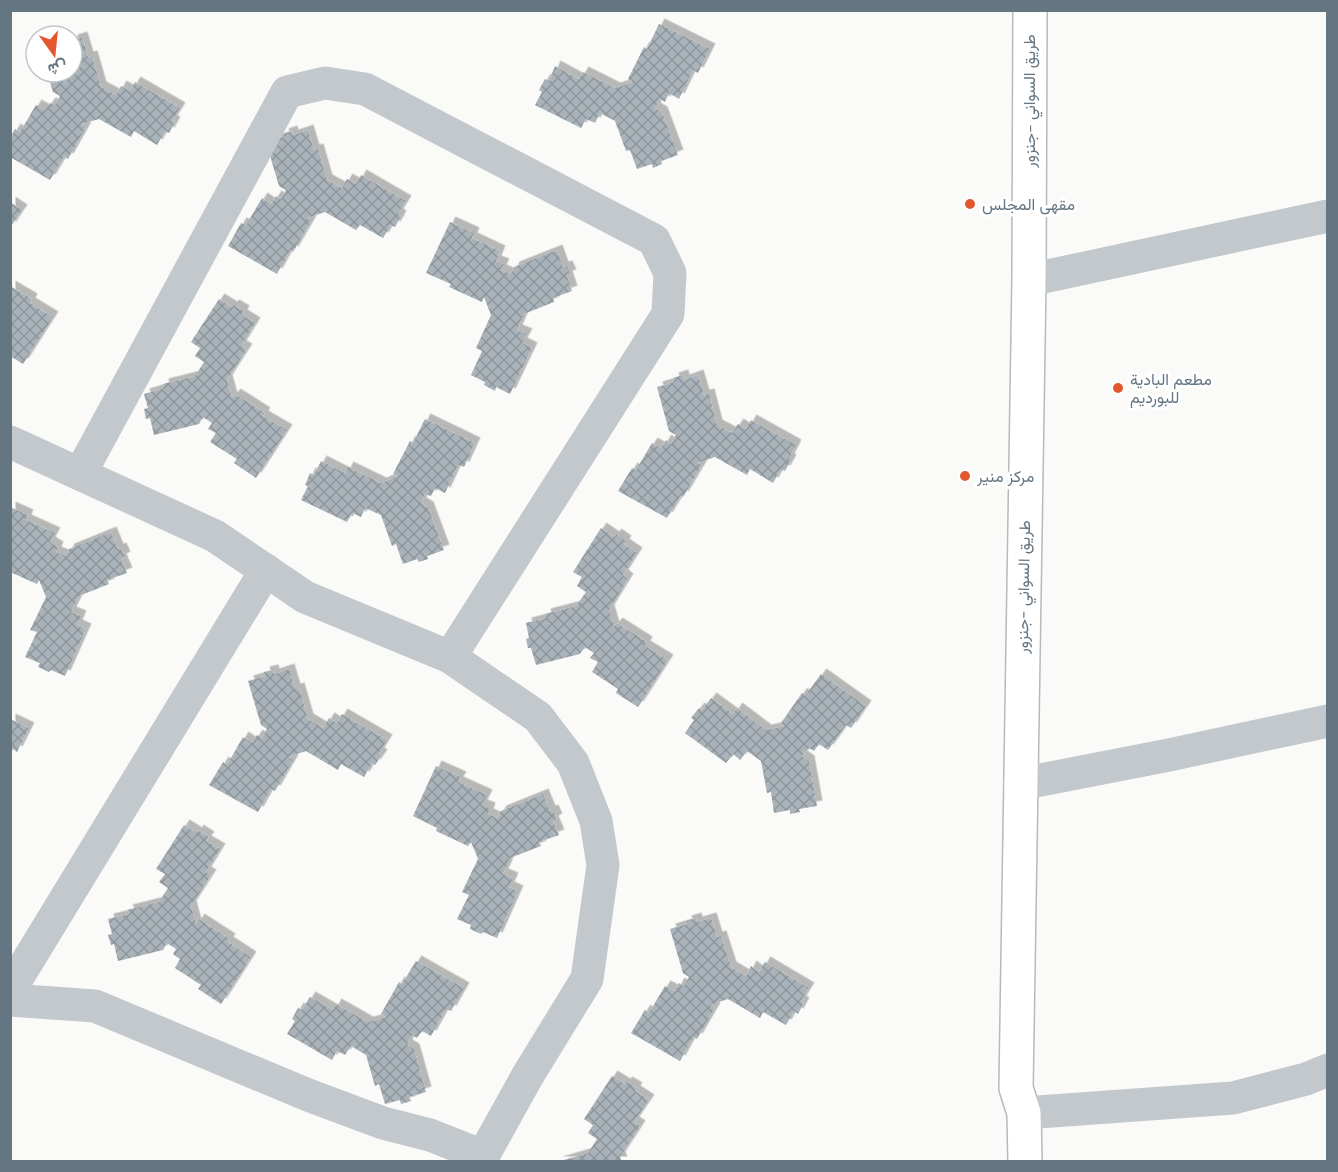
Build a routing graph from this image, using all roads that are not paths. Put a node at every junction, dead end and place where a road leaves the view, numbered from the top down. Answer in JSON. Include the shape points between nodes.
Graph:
{"nodes":[{"id":1,"x":1030,"y":10,"type":"edge"},
{"id":2,"x":1328,"y":216,"type":"edge"},
{"id":3,"x":1029,"y":280,"type":"junction"},
{"id":4,"x":10,"y":442,"type":"edge"},
{"id":5,"x":80,"y":474,"type":"junction"},
{"id":6,"x":266,"y":570,"type":"junction"},
{"id":7,"x":450,"y":657,"type":"junction"},
{"id":8,"x":1328,"y":721,"type":"edge"},
{"id":9,"x":1020,"y":784,"type":"junction"},
{"id":10,"x":10,"y":990,"type":"edge"},
{"id":11,"x":10,"y":1000,"type":"edge"},
{"id":12,"x":1328,"y":1070,"type":"edge"},
{"id":13,"x":1024,"y":1113,"type":"junction"},
{"id":14,"x":482,"y":1159,"type":"edge"},
{"id":15,"x":1025,"y":1161,"type":"edge"}],
"edges":[{"from":1,"to":3,"type":"main road","name":"طريق السواني -جنزور"},
{"from":2,"to":3,"type":"street"},
{"from":3,"to":9,"type":"main road","name":"طريق السواني -جنزور"},
{"from":4,"to":5,"type":"street"},
{"from":5,"to":6,"type":"street","via":[[215,536]]},
{"from":5,"to":7,"type":"street","via":[[287,92],[324,84],[365,89],[654,240],[670,273],[668,314]]},
{"from":6,"to":7,"type":"street","via":[[305,597]]},
{"from":6,"to":10,"type":"street"},
{"from":7,"to":14,"type":"street","via":[[538,717],[573,763],[596,821],[603,865],[587,979]]},
{"from":8,"to":9,"type":"street"},
{"from":9,"to":13,"type":"main road","name":"طريق السواني -جنزور","via":[[1016,1088]]},
{"from":11,"to":14,"type":"street","via":[[95,1006],[308,1095],[383,1123],[430,1135]]},
{"from":12,"to":13,"type":"street","via":[[1233,1098]]},
{"from":13,"to":15,"type":"main road","name":"طريق السواني -جنزور"}]}
